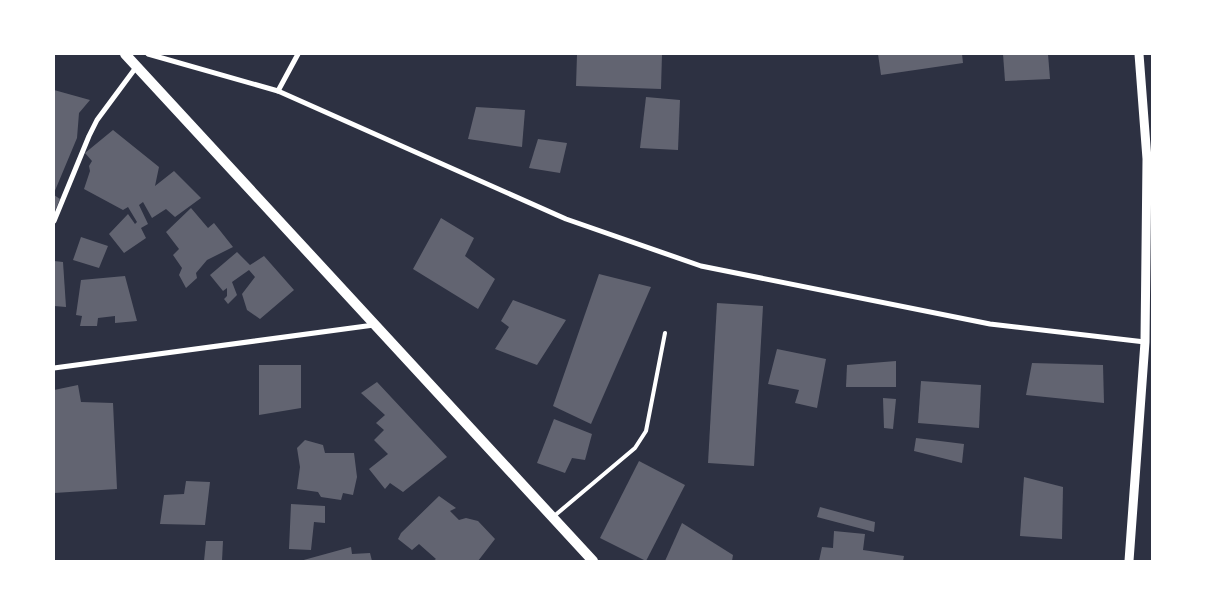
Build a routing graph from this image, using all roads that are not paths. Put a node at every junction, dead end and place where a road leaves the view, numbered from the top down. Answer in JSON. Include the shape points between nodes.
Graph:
{"nodes":[{"id":1,"x":125,"y":54,"type":"edge"},
{"id":2,"x":148,"y":54,"type":"edge"},
{"id":3,"x":298,"y":54,"type":"edge"},
{"id":4,"x":1139,"y":54,"type":"edge"},
{"id":5,"x":137,"y":66,"type":"junction"},
{"id":6,"x":278,"y":91,"type":"junction"},
{"id":7,"x":54,"y":221,"type":"edge"},
{"id":8,"x":377,"y":325,"type":"junction"},
{"id":9,"x":665,"y":333,"type":"dead end"},
{"id":10,"x":1146,"y":342,"type":"junction"},
{"id":11,"x":54,"y":368,"type":"edge"},
{"id":12,"x":552,"y":517,"type":"junction"},
{"id":13,"x":593,"y":561,"type":"edge"},
{"id":14,"x":1129,"y":561,"type":"edge"}],
"edges":[{"from":1,"to":5,"type":"main road"},
{"from":2,"to":6,"type":"street"},
{"from":3,"to":6,"type":"street"},
{"from":4,"to":10,"type":"street","via":[[1147,159]]},
{"from":5,"to":7,"type":"street","via":[[88,136]]},
{"from":5,"to":8,"type":"main road"},
{"from":6,"to":10,"type":"street","via":[[566,219],[701,266],[990,324]]},
{"from":8,"to":11,"type":"street"},
{"from":8,"to":12,"type":"main road"},
{"from":9,"to":12,"type":"lane","via":[[646,432],[636,448]]},
{"from":10,"to":14,"type":"street"},
{"from":12,"to":13,"type":"main road"}]}
